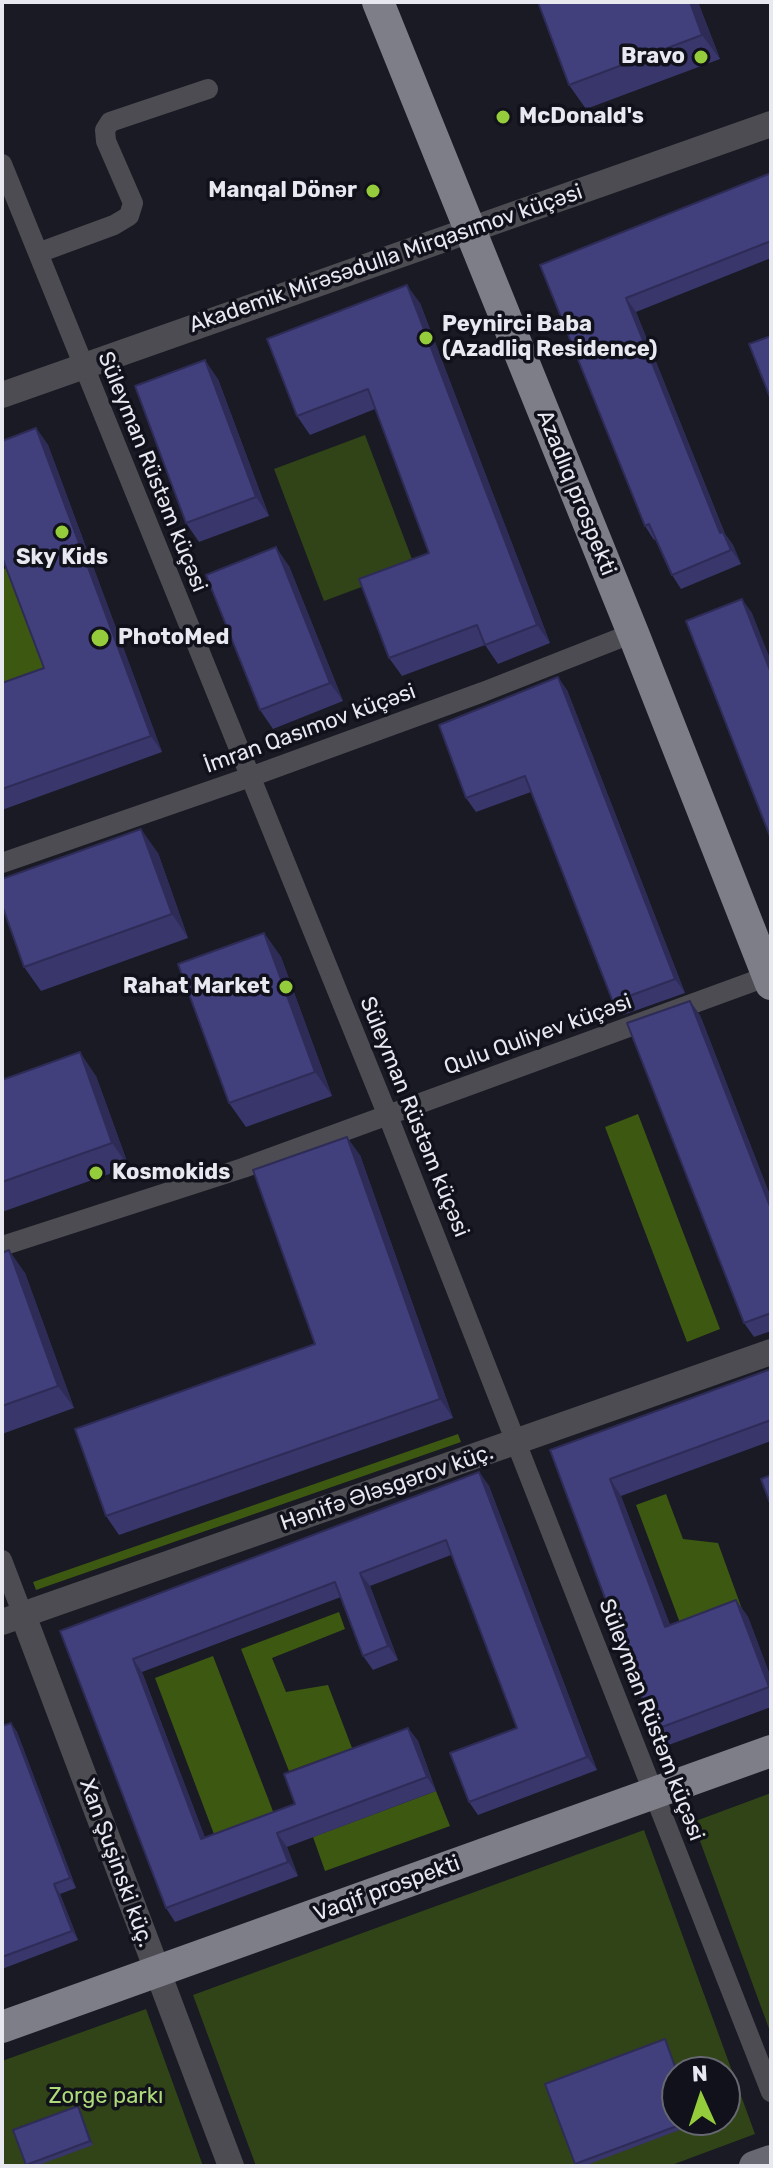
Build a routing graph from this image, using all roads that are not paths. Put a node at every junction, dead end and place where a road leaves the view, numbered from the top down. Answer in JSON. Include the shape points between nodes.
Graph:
{"nodes":[{"id":1,"x":378,"y":2,"type":"edge"},
{"id":2,"x":208,"y":89,"type":"dead end"},
{"id":3,"x":771,"y":124,"type":"edge"},
{"id":4,"x":2,"y":164,"type":"edge"},
{"id":5,"x":469,"y":230,"type":"junction"},
{"id":6,"x":38,"y":253,"type":"junction"},
{"id":7,"x":83,"y":365,"type":"junction"},
{"id":8,"x":2,"y":395,"type":"edge"},
{"id":9,"x":633,"y":633,"type":"junction"},
{"id":10,"x":250,"y":777,"type":"junction"},
{"id":11,"x":2,"y":863,"type":"edge"},
{"id":12,"x":770,"y":978,"type":"edge"},
{"id":13,"x":388,"y":1116,"type":"junction"},
{"id":14,"x":2,"y":1246,"type":"edge"},
{"id":15,"x":771,"y":1352,"type":"edge"},
{"id":16,"x":517,"y":1442,"type":"junction"},
{"id":17,"x":2,"y":1560,"type":"edge"},
{"id":18,"x":12,"y":1618,"type":"edge"},
{"id":19,"x":771,"y":1751,"type":"edge"},
{"id":20,"x":653,"y":1793,"type":"junction"},
{"id":21,"x":157,"y":1973,"type":"junction"},
{"id":22,"x":2,"y":2027,"type":"edge"},
{"id":23,"x":771,"y":2092,"type":"edge"},
{"id":24,"x":771,"y":2160,"type":"edge"},
{"id":25,"x":231,"y":2166,"type":"edge"},
{"id":26,"x":754,"y":2166,"type":"edge"}],
"edges":[{"from":1,"to":5,"type":"main road","name":"Azadlıq prospekti"},
{"from":2,"to":6,"type":"street","via":[[110,122],[106,141],[133,203],[129,216]]},
{"from":3,"to":5,"type":"street","name":"Akademik Mirəsədulla Mirqasımov küçəsi"},
{"from":4,"to":6,"type":"street","name":"Süleyman Rüstəm küçəsi"},
{"from":5,"to":7,"type":"street","name":"Akademik Mirəsədulla Mirqasımov küçəsi"},
{"from":5,"to":9,"type":"main road","name":"Azadlıq prospekti"},
{"from":6,"to":7,"type":"street","name":"Süleyman Rüstəm küçəsi"},
{"from":7,"to":8,"type":"street","name":"Akademik Mirəsədulla Mirqasımov küçəsi"},
{"from":7,"to":10,"type":"street","name":"Süleyman Rüstəm küçəsi"},
{"from":9,"to":10,"type":"street","name":"İmran Qasımov küçəsi"},
{"from":9,"to":12,"type":"main road","name":"Azadlıq prospekti"},
{"from":10,"to":11,"type":"street","name":"İmran Qasımov küçəsi"},
{"from":10,"to":13,"type":"street","name":"Süleyman Rüstəm küçəsi"},
{"from":12,"to":13,"type":"street","name":"Qulu Quliyev küçəsi"},
{"from":13,"to":14,"type":"street","name":"Qulu Quliyev küçəsi"},
{"from":13,"to":16,"type":"street","name":"Süleyman Rüstəm küçəsi"},
{"from":15,"to":16,"type":"street","name":"Hənifə Ələsgərov küç."},
{"from":16,"to":18,"type":"street","name":"Hənifə Ələsgərov küç."},
{"from":16,"to":20,"type":"street","name":"Süleyman Rüstəm küçəsi"},
{"from":17,"to":18,"type":"street","name":"Xan Şuşinski küç."},
{"from":18,"to":21,"type":"street","name":"Xan Şuşinski küç."},
{"from":19,"to":20,"type":"main road","name":"Vaqif prospekti"},
{"from":20,"to":21,"type":"main road","name":"Vaqif prospekti"},
{"from":20,"to":23,"type":"street","name":"Süleyman Rüstəm küçəsi"},
{"from":21,"to":22,"type":"main road","name":"Vaqif prospekti"},
{"from":21,"to":25,"type":"street","name":"Xan Şuşinski küç."},
{"from":24,"to":26,"type":"main road"}]}
